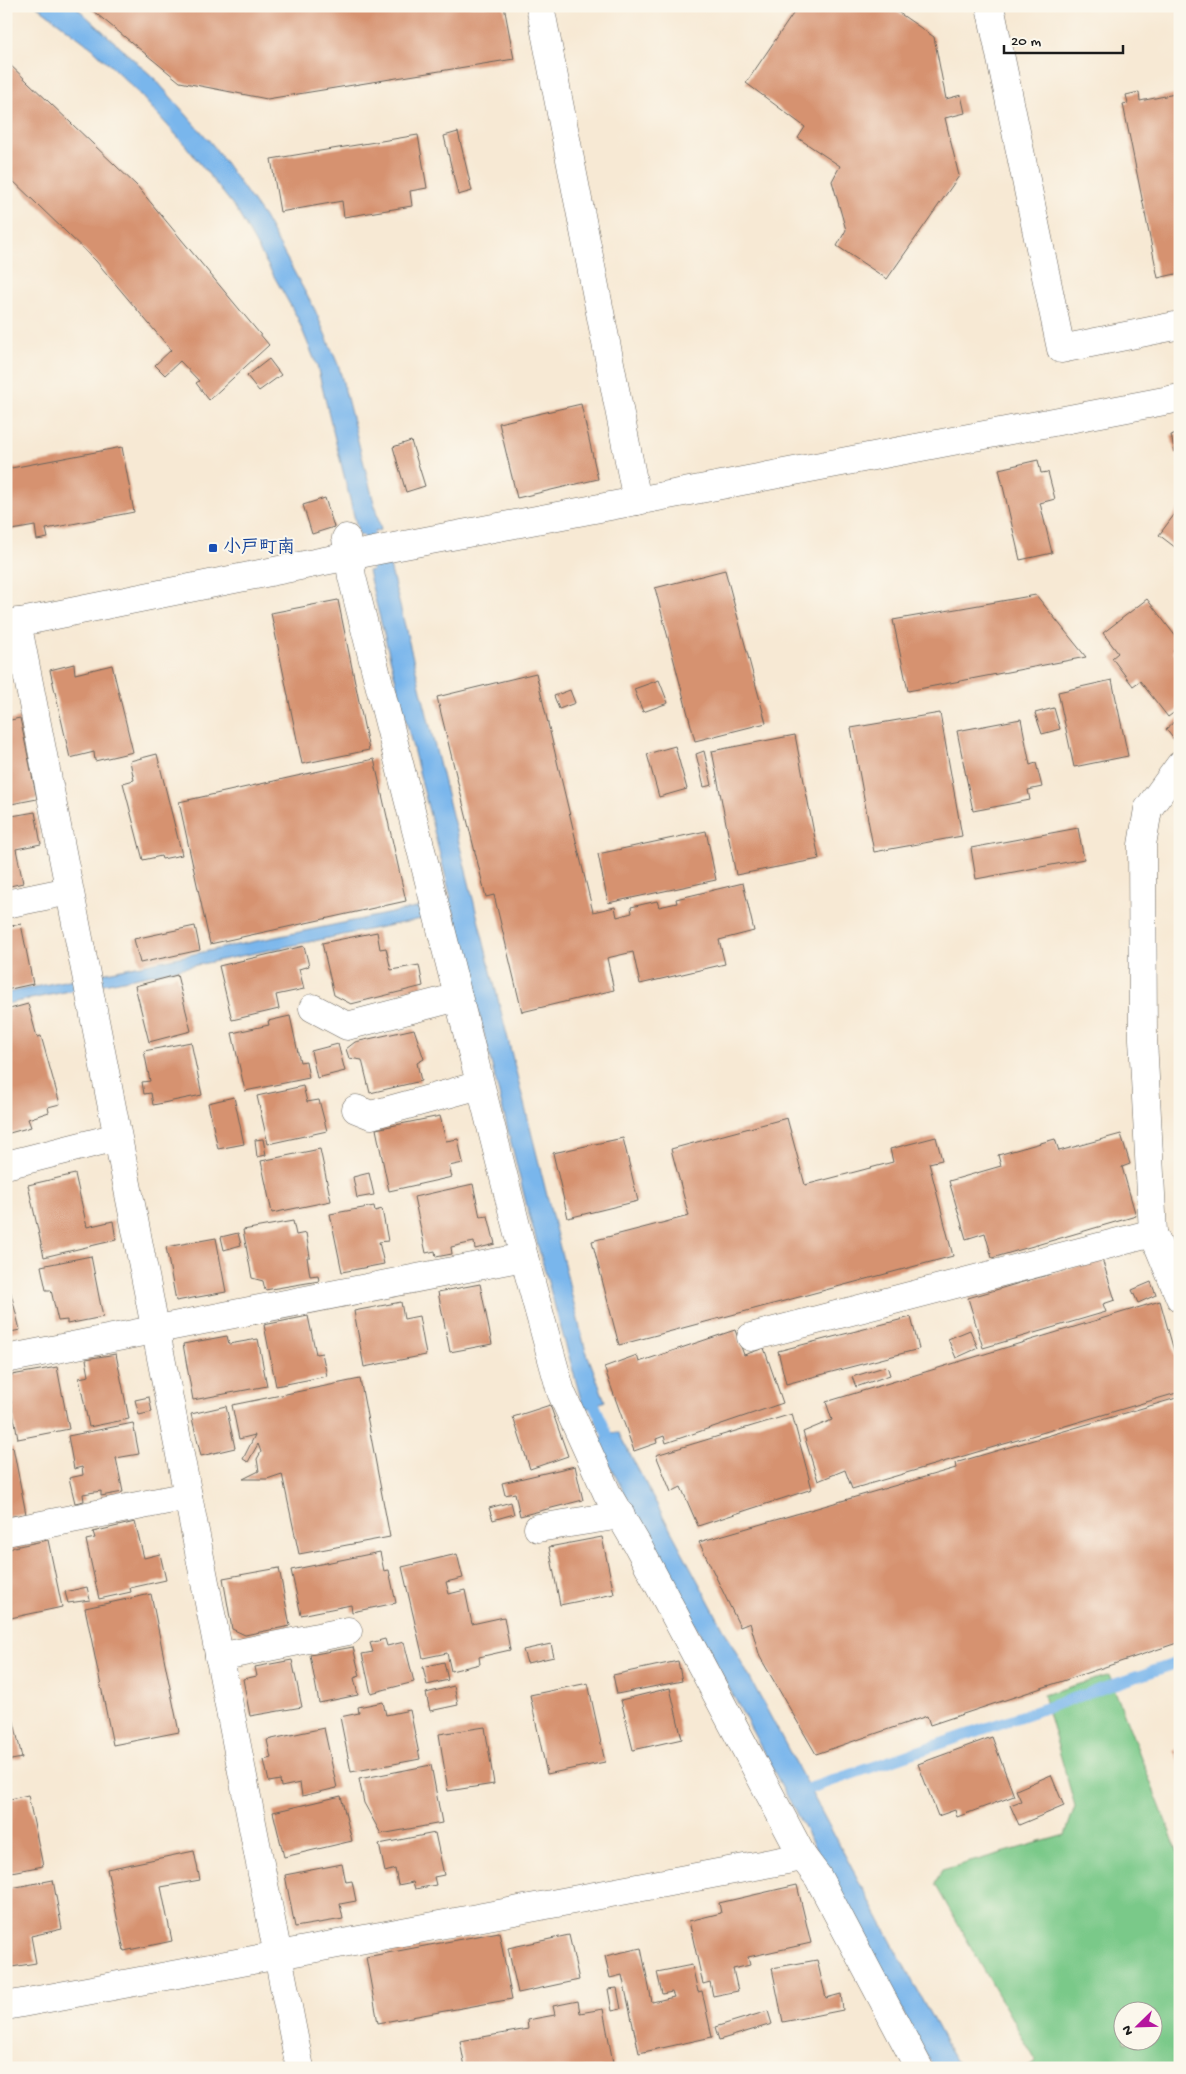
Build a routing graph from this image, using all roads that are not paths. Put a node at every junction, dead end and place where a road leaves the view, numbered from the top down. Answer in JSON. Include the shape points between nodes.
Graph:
{"nodes":[{"id":1,"x":540,"y":6,"type":"edge"},
{"id":2,"x":990,"y":6,"type":"edge"},
{"id":3,"x":1180,"y":325,"type":"edge"},
{"id":4,"x":1180,"y":398,"type":"edge"},
{"id":5,"x":637,"y":501,"type":"junction"},
{"id":6,"x":350,"y":550,"type":"junction"},
{"id":7,"x":11,"y":624,"type":"edge"},
{"id":8,"x":1180,"y":765,"type":"edge"},
{"id":9,"x":69,"y":891,"type":"junction"},
{"id":10,"x":6,"y":904,"type":"edge"},
{"id":11,"x":458,"y":997,"type":"junction"},
{"id":12,"x":313,"y":1008,"type":"dead end"},
{"id":13,"x":480,"y":1085,"type":"junction"},
{"id":14,"x":356,"y":1110,"type":"dead end"},
{"id":15,"x":117,"y":1137,"type":"junction"},
{"id":16,"x":6,"y":1166,"type":"edge"},
{"id":17,"x":1153,"y":1234,"type":"junction"},
{"id":18,"x":524,"y":1257,"type":"junction"},
{"id":19,"x":1180,"y":1298,"type":"edge"},
{"id":20,"x":155,"y":1329,"type":"junction"},
{"id":21,"x":751,"y":1336,"type":"dead end"},
{"id":22,"x":6,"y":1359,"type":"edge"},
{"id":23,"x":188,"y":1496,"type":"junction"},
{"id":24,"x":621,"y":1516,"type":"junction"},
{"id":25,"x":538,"y":1528,"type":"dead end"},
{"id":26,"x":6,"y":1532,"type":"edge"},
{"id":27,"x":348,"y":1631,"type":"dead end"},
{"id":28,"x":219,"y":1657,"type":"junction"},
{"id":29,"x":803,"y":1857,"type":"junction"},
{"id":30,"x":278,"y":1955,"type":"junction"},
{"id":31,"x":6,"y":2006,"type":"edge"},
{"id":32,"x":300,"y":2068,"type":"edge"},
{"id":33,"x":919,"y":2068,"type":"edge"}],
"edges":[{"from":1,"to":5,"type":"street"},
{"from":2,"to":3,"type":"street","via":[[1061,349]]},
{"from":4,"to":5,"type":"street"},
{"from":5,"to":6,"type":"street","via":[[399,546]]},
{"from":6,"to":7,"type":"street"},
{"from":6,"to":11,"type":"street"},
{"from":7,"to":9,"type":"street"},
{"from":8,"to":17,"type":"street","via":[[1148,809],[1142,845],[1143,1039]]},
{"from":9,"to":10,"type":"street"},
{"from":9,"to":15,"type":"street"},
{"from":11,"to":12,"type":"street","via":[[347,1026]]},
{"from":11,"to":13,"type":"street"},
{"from":13,"to":14,"type":"street","via":[[371,1115]]},
{"from":13,"to":18,"type":"street"},
{"from":15,"to":16,"type":"street"},
{"from":15,"to":20,"type":"street"},
{"from":17,"to":19,"type":"street"},
{"from":17,"to":21,"type":"street"},
{"from":18,"to":20,"type":"street"},
{"from":18,"to":24,"type":"street","via":[[561,1392],[607,1493]]},
{"from":20,"to":22,"type":"street"},
{"from":20,"to":23,"type":"street"},
{"from":23,"to":26,"type":"street"},
{"from":23,"to":28,"type":"street"},
{"from":24,"to":25,"type":"street"},
{"from":24,"to":29,"type":"street"},
{"from":27,"to":28,"type":"street"},
{"from":28,"to":30,"type":"street"},
{"from":29,"to":30,"type":"street"},
{"from":29,"to":33,"type":"street","via":[[818,1877]]},
{"from":30,"to":31,"type":"street"},
{"from":30,"to":32,"type":"street"}]}
